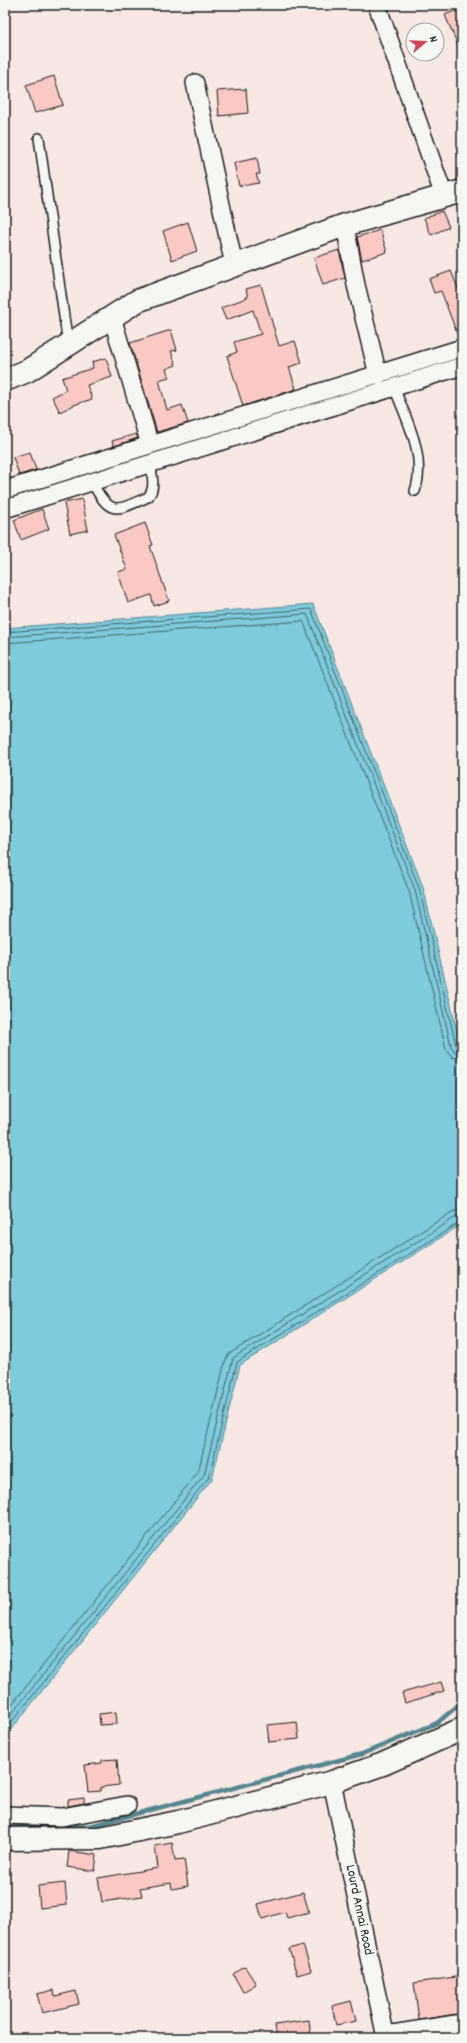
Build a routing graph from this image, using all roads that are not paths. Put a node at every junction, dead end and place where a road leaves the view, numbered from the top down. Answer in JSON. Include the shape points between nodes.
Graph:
{"nodes":[{"id":1,"x":377,"y":5,"type":"edge"},
{"id":2,"x":195,"y":83,"type":"dead end"},
{"id":3,"x":39,"y":138,"type":"dead end"},
{"id":4,"x":453,"y":194,"type":"edge"},
{"id":5,"x":345,"y":225,"type":"junction"},
{"id":6,"x":234,"y":265,"type":"junction"},
{"id":7,"x":112,"y":317,"type":"junction"},
{"id":8,"x":68,"y":345,"type":"junction"},
{"id":9,"x":462,"y":348,"type":"edge"},
{"id":10,"x":462,"y":366,"type":"edge"},
{"id":11,"x":378,"y":375,"type":"junction"},
{"id":12,"x":5,"y":380,"type":"edge"},
{"id":13,"x":394,"y":387,"type":"junction"},
{"id":14,"x":148,"y":446,"type":"junction"},
{"id":15,"x":150,"y":463,"type":"junction"},
{"id":16,"x":91,"y":481,"type":"junction"},
{"id":17,"x":5,"y":490,"type":"edge"},
{"id":18,"x":415,"y":491,"type":"dead end"},
{"id":19,"x":5,"y":508,"type":"edge"},
{"id":20,"x":462,"y":1729,"type":"edge"},
{"id":21,"x":332,"y":1782,"type":"junction"},
{"id":22,"x":127,"y":1805,"type":"dead end"},
{"id":23,"x":5,"y":1815,"type":"edge"},
{"id":24,"x":5,"y":1839,"type":"edge"},
{"id":25,"x":462,"y":2023,"type":"edge"},
{"id":26,"x":386,"y":2036,"type":"edge"}],
"edges":[{"from":1,"to":4,"type":"street"},
{"from":2,"to":6,"type":"street"},
{"from":3,"to":8,"type":"lane"},
{"from":4,"to":5,"type":"street"},
{"from":5,"to":6,"type":"street"},
{"from":5,"to":11,"type":"street"},
{"from":6,"to":7,"type":"street","via":[[137,301]]},
{"from":7,"to":8,"type":"street"},
{"from":7,"to":14,"type":"street"},
{"from":8,"to":12,"type":"street","via":[[27,371]]},
{"from":9,"to":11,"type":"street"},
{"from":10,"to":13,"type":"street"},
{"from":11,"to":14,"type":"street"},
{"from":13,"to":15,"type":"street"},
{"from":13,"to":18,"type":"lane","via":[[418,455],[419,478]]},
{"from":14,"to":15,"type":"street"},
{"from":14,"to":17,"type":"street"},
{"from":15,"to":16,"type":"street"},
{"from":15,"to":16,"type":"lane","via":[[153,485],[151,494],[120,510],[107,504]]},
{"from":16,"to":19,"type":"street"},
{"from":20,"to":21,"type":"street","via":[[383,1764]]},
{"from":21,"to":24,"type":"street","via":[[178,1822],[100,1838]]},
{"from":21,"to":26,"type":"street","name":"Lourd Annai Road"},
{"from":22,"to":23,"type":"street","via":[[62,1817]]},
{"from":25,"to":26,"type":"street"}]}
